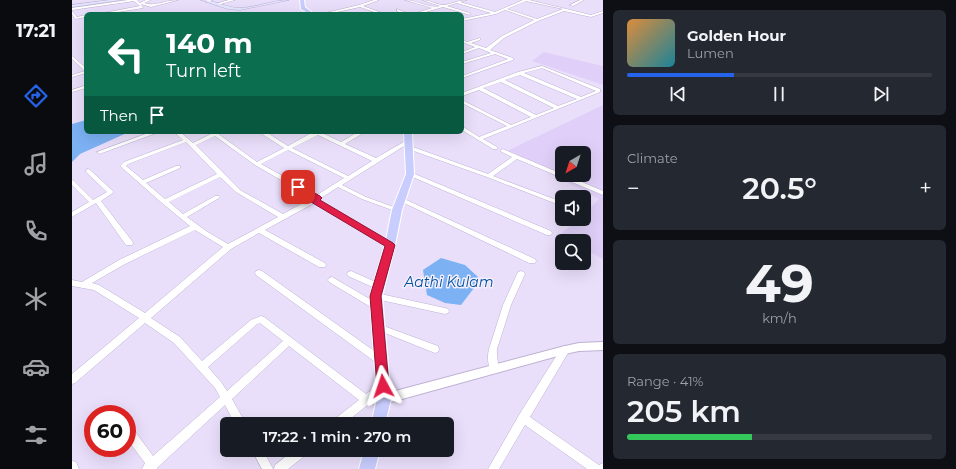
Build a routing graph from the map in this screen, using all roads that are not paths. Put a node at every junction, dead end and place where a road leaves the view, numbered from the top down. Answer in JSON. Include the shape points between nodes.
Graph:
{"nodes":[{"id":1,"x":149,"y":0,"type":"edge"},
{"id":2,"x":176,"y":0,"type":"edge"},
{"id":3,"x":207,"y":0,"type":"edge"},
{"id":4,"x":234,"y":0,"type":"edge"},
{"id":5,"x":287,"y":0,"type":"edge"},
{"id":6,"x":302,"y":0,"type":"edge"},
{"id":7,"x":377,"y":0,"type":"edge"},
{"id":8,"x":407,"y":0,"type":"edge"},
{"id":9,"x":424,"y":0,"type":"edge"},
{"id":10,"x":452,"y":0,"type":"edge"},
{"id":11,"x":465,"y":0,"type":"edge"},
{"id":12,"x":526,"y":0,"type":"edge"},
{"id":13,"x":582,"y":0,"type":"edge"},
{"id":14,"x":121,"y":1,"type":"edge"},
{"id":15,"x":458,"y":2,"type":"junction"},
{"id":16,"x":110,"y":4,"type":"junction"},
{"id":17,"x":217,"y":4,"type":"junction"},
{"id":18,"x":98,"y":5,"type":"junction"},
{"id":19,"x":572,"y":5,"type":"dead end"},
{"id":20,"x":360,"y":6,"type":"junction"},
{"id":21,"x":444,"y":6,"type":"junction"},
{"id":22,"x":84,"y":8,"type":"junction"},
{"id":23,"x":435,"y":8,"type":"junction"},
{"id":24,"x":72,"y":9,"type":"edge"},
{"id":25,"x":128,"y":10,"type":"junction"},
{"id":26,"x":398,"y":10,"type":"dead end"},
{"id":27,"x":506,"y":10,"type":"junction"},
{"id":28,"x":564,"y":10,"type":"junction"},
{"id":29,"x":86,"y":12,"type":"edge"},
{"id":30,"x":100,"y":12,"type":"edge"},
{"id":31,"x":116,"y":12,"type":"joint"},
{"id":32,"x":309,"y":12,"type":"edge"},
{"id":33,"x":332,"y":12,"type":"edge"},
{"id":34,"x":377,"y":12,"type":"edge"},
{"id":35,"x":402,"y":12,"type":"edge"},
{"id":36,"x":422,"y":12,"type":"edge"},
{"id":37,"x":464,"y":12,"type":"edge"},
{"id":38,"x":464,"y":12,"type":"edge"},
{"id":39,"x":603,"y":12,"type":"edge"},
{"id":40,"x":496,"y":13,"type":"junction"},
{"id":41,"x":470,"y":14,"type":"dead end"},
{"id":42,"x":84,"y":16,"type":"edge"},
{"id":43,"x":464,"y":20,"type":"edge"},
{"id":44,"x":537,"y":20,"type":"junction"},
{"id":45,"x":479,"y":39,"type":"dead end"},
{"id":46,"x":464,"y":42,"type":"edge"},
{"id":47,"x":479,"y":47,"type":"junction"},
{"id":48,"x":487,"y":50,"type":"junction"},
{"id":49,"x":464,"y":52,"type":"edge"},
{"id":50,"x":494,"y":53,"type":"junction"},
{"id":51,"x":72,"y":57,"type":"edge"},
{"id":52,"x":464,"y":62,"type":"edge"},
{"id":53,"x":84,"y":69,"type":"edge"},
{"id":54,"x":84,"y":72,"type":"edge"},
{"id":55,"x":520,"y":73,"type":"junction"},
{"id":56,"x":72,"y":76,"type":"edge"},
{"id":57,"x":464,"y":76,"type":"edge"},
{"id":58,"x":501,"y":80,"type":"junction"},
{"id":59,"x":84,"y":87,"type":"edge"},
{"id":60,"x":479,"y":88,"type":"junction"},
{"id":61,"x":72,"y":90,"type":"edge"},
{"id":62,"x":464,"y":94,"type":"edge"},
{"id":63,"x":581,"y":99,"type":"junction"},
{"id":64,"x":464,"y":102,"type":"edge"},
{"id":65,"x":558,"y":108,"type":"junction"},
{"id":66,"x":536,"y":117,"type":"junction"},
{"id":67,"x":510,"y":126,"type":"junction"},
{"id":68,"x":464,"y":129,"type":"edge"},
{"id":69,"x":150,"y":134,"type":"edge"},
{"id":70,"x":180,"y":134,"type":"edge"},
{"id":71,"x":216,"y":134,"type":"edge"},
{"id":72,"x":219,"y":134,"type":"edge"},
{"id":73,"x":265,"y":134,"type":"edge"},
{"id":74,"x":314,"y":134,"type":"edge"},
{"id":75,"x":318,"y":134,"type":"edge"},
{"id":76,"x":358,"y":134,"type":"edge"},
{"id":77,"x":408,"y":134,"type":"edge"},
{"id":78,"x":479,"y":139,"type":"junction"},
{"id":79,"x":187,"y":140,"type":"junction"},
{"id":80,"x":341,"y":144,"type":"junction"},
{"id":81,"x":192,"y":145,"type":"junction"},
{"id":82,"x":409,"y":145,"type":"junction"},
{"id":83,"x":288,"y":148,"type":"junction"},
{"id":84,"x":495,"y":148,"type":"dead end"},
{"id":85,"x":503,"y":151,"type":"dead end"},
{"id":86,"x":100,"y":152,"type":"dead end"},
{"id":87,"x":516,"y":157,"type":"junction"},
{"id":88,"x":375,"y":160,"type":"junction"},
{"id":89,"x":257,"y":164,"type":"junction"},
{"id":90,"x":178,"y":167,"type":"dead end"},
{"id":91,"x":88,"y":171,"type":"dead end"},
{"id":92,"x":221,"y":174,"type":"junction"},
{"id":93,"x":410,"y":174,"type":"junction"},
{"id":94,"x":489,"y":176,"type":"junction"},
{"id":95,"x":348,"y":178,"type":"junction"},
{"id":96,"x":72,"y":182,"type":"edge"},
{"id":97,"x":142,"y":182,"type":"junction"},
{"id":98,"x":338,"y":185,"type":"junction"},
{"id":99,"x":603,"y":193,"type":"edge"},
{"id":100,"x":216,"y":197,"type":"dead end"},
{"id":101,"x":316,"y":199,"type":"junction"},
{"id":102,"x":555,"y":201,"type":"edge"},
{"id":103,"x":95,"y":202,"type":"junction"},
{"id":104,"x":164,"y":202,"type":"junction"},
{"id":105,"x":400,"y":205,"type":"junction"},
{"id":106,"x":72,"y":215,"type":"edge"},
{"id":107,"x":183,"y":217,"type":"junction"},
{"id":108,"x":283,"y":217,"type":"junction"},
{"id":109,"x":195,"y":227,"type":"junction"},
{"id":110,"x":260,"y":230,"type":"junction"},
{"id":111,"x":549,"y":233,"type":"dead end"},
{"id":112,"x":129,"y":243,"type":"dead end"},
{"id":113,"x":390,"y":245,"type":"junction"},
{"id":114,"x":228,"y":247,"type":"junction"},
{"id":115,"x":532,"y":262,"type":"dead end"},
{"id":116,"x":322,"y":265,"type":"dead end"},
{"id":117,"x":259,"y":273,"type":"dead end"},
{"id":118,"x":351,"y":274,"type":"dead end"},
{"id":119,"x":521,"y":274,"type":"dead end"},
{"id":120,"x":332,"y":280,"type":"dead end"},
{"id":121,"x":72,"y":283,"type":"edge"},
{"id":122,"x":83,"y":285,"type":"junction"},
{"id":123,"x":377,"y":297,"type":"junction"},
{"id":124,"x":445,"y":310,"type":"dead end"},
{"id":125,"x":145,"y":318,"type":"junction"},
{"id":126,"x":378,"y":327,"type":"junction"},
{"id":127,"x":289,"y":341,"type":"junction"},
{"id":128,"x":603,"y":346,"type":"edge"},
{"id":129,"x":435,"y":349,"type":"dead end"},
{"id":130,"x":565,"y":350,"type":"junction"},
{"id":131,"x":381,"y":362,"type":"junction"},
{"id":132,"x":201,"y":367,"type":"junction"},
{"id":133,"x":494,"y":369,"type":"junction"},
{"id":134,"x":72,"y":380,"type":"edge"},
{"id":135,"x":383,"y":386,"type":"junction"},
{"id":136,"x":225,"y":398,"type":"junction"},
{"id":137,"x":384,"y":399,"type":"junction"},
{"id":138,"x":366,"y":400,"type":"junction"},
{"id":139,"x":237,"y":417,"type":"edge"},
{"id":140,"x":345,"y":417,"type":"edge"},
{"id":141,"x":380,"y":417,"type":"edge"},
{"id":142,"x":524,"y":418,"type":"junction"},
{"id":143,"x":136,"y":444,"type":"edge"},
{"id":144,"x":261,"y":457,"type":"edge"},
{"id":145,"x":294,"y":457,"type":"edge"},
{"id":146,"x":370,"y":457,"type":"edge"},
{"id":147,"x":72,"y":466,"type":"edge"},
{"id":148,"x":150,"y":467,"type":"edge"},
{"id":149,"x":74,"y":469,"type":"edge"},
{"id":150,"x":268,"y":469,"type":"edge"},
{"id":151,"x":279,"y":469,"type":"edge"},
{"id":152,"x":367,"y":469,"type":"edge"},
{"id":153,"x":493,"y":469,"type":"edge"},
{"id":154,"x":596,"y":469,"type":"edge"}],
"edges":[{"from":1,"to":2,"type":"street","via":[[142,3],[152,6]]},
{"from":3,"to":17,"type":"main road"},
{"from":4,"to":17,"type":"street"},
{"from":5,"to":17,"type":"main road","via":[[243,9]]},
{"from":6,"to":32,"type":"main road","via":[[303,8]]},
{"from":7,"to":20,"type":"street"},
{"from":8,"to":23,"type":"street"},
{"from":9,"to":21,"type":"street"},
{"from":10,"to":15,"type":"street"},
{"from":11,"to":15,"type":"street"},
{"from":12,"to":27,"type":"street"},
{"from":12,"to":28,"type":"street","via":[[566,9]]},
{"from":13,"to":19,"type":"street"},
{"from":14,"to":16,"type":"street"},
{"from":14,"to":18,"type":"main road"},
{"from":14,"to":25,"type":"street"},
{"from":14,"to":25,"type":"street","via":[[135,0],[142,7]]},
{"from":15,"to":21,"type":"street"},
{"from":15,"to":40,"type":"street"},
{"from":16,"to":18,"type":"street"},
{"from":16,"to":31,"type":"street"},
{"from":18,"to":22,"type":"street"},
{"from":18,"to":24,"type":"main road"},
{"from":18,"to":30,"type":"street"},
{"from":20,"to":33,"type":"street"},
{"from":20,"to":34,"type":"street"},
{"from":21,"to":23,"type":"street"},
{"from":21,"to":37,"type":"street"},
{"from":22,"to":24,"type":"street"},
{"from":22,"to":29,"type":"street"},
{"from":23,"to":36,"type":"street"},
{"from":24,"to":42,"type":"street","via":[[76,18]]},
{"from":25,"to":31,"type":"street"},
{"from":26,"to":35,"type":"street"},
{"from":27,"to":40,"type":"street"},
{"from":27,"to":44,"type":"street"},
{"from":28,"to":39,"type":"street","via":[[591,16]]},
{"from":28,"to":44,"type":"street"},
{"from":38,"to":41,"type":"street"},
{"from":40,"to":43,"type":"street"},
{"from":44,"to":48,"type":"street","via":[[503,37]]},
{"from":45,"to":46,"type":"street"},
{"from":46,"to":47,"type":"street"},
{"from":47,"to":48,"type":"street"},
{"from":47,"to":49,"type":"street"},
{"from":48,"to":50,"type":"street"},
{"from":50,"to":52,"type":"street"},
{"from":50,"to":57,"type":"street","via":[[512,59]]},
{"from":51,"to":53,"type":"street"},
{"from":54,"to":56,"type":"street"},
{"from":55,"to":58,"type":"street"},
{"from":55,"to":63,"type":"street"},
{"from":55,"to":63,"type":"street","via":[[538,67],[546,68],[598,90]]},
{"from":58,"to":60,"type":"street"},
{"from":58,"to":65,"type":"street"},
{"from":59,"to":61,"type":"street"},
{"from":60,"to":62,"type":"street"},
{"from":60,"to":66,"type":"street"},
{"from":63,"to":65,"type":"street"},
{"from":64,"to":67,"type":"street"},
{"from":65,"to":66,"type":"street"},
{"from":66,"to":67,"type":"street"},
{"from":67,"to":78,"type":"street"},
{"from":68,"to":78,"type":"street"},
{"from":69,"to":86,"type":"street"},
{"from":70,"to":79,"type":"street"},
{"from":71,"to":81,"type":"street"},
{"from":72,"to":89,"type":"street"},
{"from":73,"to":83,"type":"street"},
{"from":74,"to":83,"type":"street"},
{"from":75,"to":80,"type":"street"},
{"from":76,"to":80,"type":"street"},
{"from":77,"to":82,"type":"main road"},
{"from":78,"to":84,"type":"street"},
{"from":79,"to":81,"type":"street"},
{"from":79,"to":97,"type":"street","via":[[124,164],[124,167]]},
{"from":80,"to":88,"type":"street"},
{"from":81,"to":92,"type":"street"},
{"from":82,"to":88,"type":"street"},
{"from":82,"to":93,"type":"main road"},
{"from":82,"to":94,"type":"street"},
{"from":83,"to":89,"type":"street"},
{"from":83,"to":95,"type":"street"},
{"from":85,"to":87,"type":"street"},
{"from":87,"to":94,"type":"street"},
{"from":87,"to":99,"type":"street"},
{"from":88,"to":95,"type":"street"},
{"from":89,"to":101,"type":"street"},
{"from":90,"to":97,"type":"street"},
{"from":91,"to":103,"type":"street","via":[[110,192]]},
{"from":92,"to":104,"type":"street"},
{"from":92,"to":108,"type":"street","via":[[238,190]]},
{"from":93,"to":105,"type":"main road"},
{"from":93,"to":111,"type":"street"},
{"from":94,"to":102,"type":"street"},
{"from":95,"to":98,"type":"street"},
{"from":96,"to":103,"type":"street"},
{"from":97,"to":104,"type":"street"},
{"from":98,"to":101,"type":"street"},
{"from":98,"to":105,"type":"street","via":[[364,198]]},
{"from":100,"to":107,"type":"street"},
{"from":101,"to":108,"type":"street"},
{"from":101,"to":113,"type":"street"},
{"from":103,"to":106,"type":"street"},
{"from":103,"to":112,"type":"street"},
{"from":104,"to":107,"type":"street"},
{"from":105,"to":113,"type":"main road"},
{"from":105,"to":115,"type":"street"},
{"from":107,"to":109,"type":"street"},
{"from":108,"to":110,"type":"street"},
{"from":109,"to":114,"type":"street"},
{"from":109,"to":122,"type":"street","via":[[122,262]]},
{"from":110,"to":114,"type":"street"},
{"from":110,"to":116,"type":"street"},
{"from":113,"to":123,"type":"main road"},
{"from":114,"to":125,"type":"street"},
{"from":117,"to":131,"type":"street"},
{"from":118,"to":123,"type":"street"},
{"from":119,"to":133,"type":"street","via":[[507,305],[493,349]]},
{"from":120,"to":123,"type":"street"},
{"from":121,"to":122,"type":"street"},
{"from":122,"to":125,"type":"street","via":[[96,287]]},
{"from":123,"to":124,"type":"street"},
{"from":123,"to":126,"type":"main road"},
{"from":125,"to":132,"type":"street","via":[[177,340]]},
{"from":125,"to":134,"type":"street"},
{"from":126,"to":129,"type":"street"},
{"from":126,"to":131,"type":"main road"},
{"from":127,"to":132,"type":"street","via":[[264,321],[258,320]]},
{"from":127,"to":136,"type":"street"},
{"from":127,"to":138,"type":"street"},
{"from":128,"to":130,"type":"street"},
{"from":130,"to":133,"type":"street"},
{"from":130,"to":142,"type":"street"},
{"from":131,"to":135,"type":"main road"},
{"from":132,"to":136,"type":"street"},
{"from":133,"to":137,"type":"street"},
{"from":135,"to":137,"type":"main road"},
{"from":135,"to":138,"type":"street"},
{"from":136,"to":139,"type":"street"},
{"from":136,"to":148,"type":"street"},
{"from":137,"to":141,"type":"main road"},
{"from":138,"to":140,"type":"street"},
{"from":142,"to":153,"type":"street"},
{"from":142,"to":154,"type":"street"},
{"from":143,"to":148,"type":"street"},
{"from":144,"to":150,"type":"street"},
{"from":145,"to":151,"type":"street"},
{"from":146,"to":152,"type":"main road"},
{"from":147,"to":149,"type":"street"}]}
